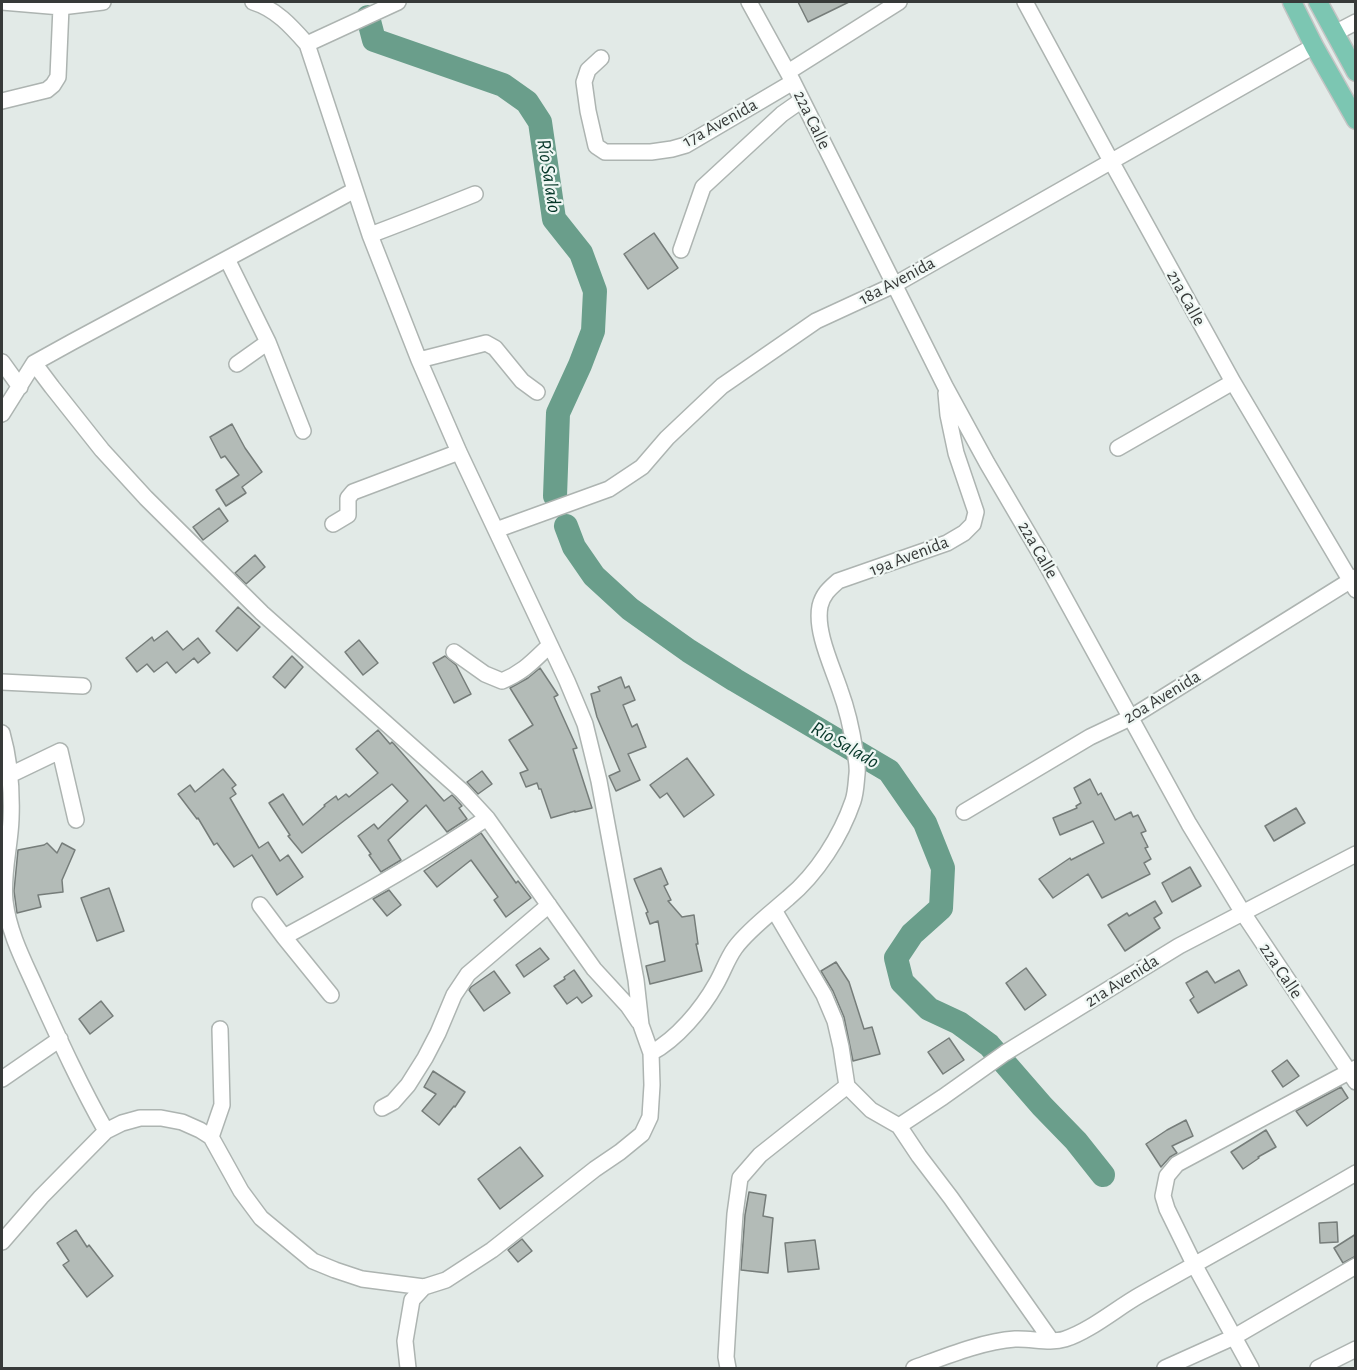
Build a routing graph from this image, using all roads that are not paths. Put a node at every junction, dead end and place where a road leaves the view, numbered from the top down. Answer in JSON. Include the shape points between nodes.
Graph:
{"nodes":[{"id":1,"x":2,"y":2,"type":"edge"},
{"id":2,"x":103,"y":2,"type":"edge"},
{"id":3,"x":253,"y":2,"type":"edge"},
{"id":4,"x":398,"y":2,"type":"edge"},
{"id":5,"x":749,"y":2,"type":"edge"},
{"id":6,"x":899,"y":2,"type":"edge"},
{"id":7,"x":1025,"y":2,"type":"edge"},
{"id":8,"x":1292,"y":2,"type":"edge"},
{"id":9,"x":1318,"y":2,"type":"edge"},
{"id":10,"x":61,"y":6,"type":"junction"},
{"id":11,"x":1356,"y":22,"type":"edge"},
{"id":12,"x":1335,"y":33,"type":"junction"},
{"id":13,"x":307,"y":44,"type":"junction"},
{"id":14,"x":1314,"y":46,"type":"junction"},
{"id":15,"x":601,"y":58,"type":"dead end"},
{"id":16,"x":1356,"y":72,"type":"edge"},
{"id":17,"x":791,"y":77,"type":"junction"},
{"id":18,"x":802,"y":100,"type":"junction"},
{"id":19,"x":2,"y":101,"type":"edge"},
{"id":20,"x":1356,"y":120,"type":"edge"},
{"id":21,"x":1111,"y":161,"type":"junction"},
{"id":22,"x":355,"y":190,"type":"junction"},
{"id":23,"x":476,"y":194,"type":"dead end"},
{"id":24,"x":370,"y":235,"type":"junction"},
{"id":25,"x":681,"y":250,"type":"dead end"},
{"id":26,"x":227,"y":259,"type":"junction"},
{"id":27,"x":894,"y":285,"type":"junction"},
{"id":28,"x":268,"y":342,"type":"junction"},
{"id":29,"x":419,"y":360,"type":"junction"},
{"id":30,"x":2,"y":362,"type":"edge"},
{"id":31,"x":34,"y":363,"type":"junction"},
{"id":32,"x":237,"y":364,"type":"dead end"},
{"id":33,"x":1233,"y":382,"type":"junction"},
{"id":34,"x":945,"y":386,"type":"junction"},
{"id":35,"x":20,"y":387,"type":"junction"},
{"id":36,"x":537,"y":392,"type":"dead end"},
{"id":37,"x":2,"y":414,"type":"edge"},
{"id":38,"x":303,"y":431,"type":"dead end"},
{"id":39,"x":1118,"y":448,"type":"dead end"},
{"id":40,"x":459,"y":452,"type":"junction"},
{"id":41,"x":333,"y":524,"type":"dead end"},
{"id":42,"x":496,"y":530,"type":"junction"},
{"id":43,"x":1354,"y":582,"type":"edge"},
{"id":44,"x":550,"y":645,"type":"junction"},
{"id":45,"x":454,"y":652,"type":"dead end"},
{"id":46,"x":2,"y":682,"type":"edge"},
{"id":47,"x":83,"y":686,"type":"dead end"},
{"id":48,"x":1130,"y":718,"type":"junction"},
{"id":49,"x":2,"y":734,"type":"edge"},
{"id":50,"x":10,"y":775,"type":"junction"},
{"id":51,"x":964,"y":812,"type":"dead end"},
{"id":52,"x":487,"y":818,"type":"junction"},
{"id":53,"x":76,"y":820,"type":"dead end"},
{"id":54,"x":1356,"y":854,"type":"edge"},
{"id":55,"x":260,"y":905,"type":"dead end"},
{"id":56,"x":549,"y":905,"type":"junction"},
{"id":57,"x":774,"y":910,"type":"junction"},
{"id":58,"x":1243,"y":913,"type":"junction"},
{"id":59,"x":284,"y":937,"type":"junction"},
{"id":60,"x":636,"y":988,"type":"junction"},
{"id":61,"x":331,"y":995,"type":"dead end"},
{"id":62,"x":621,"y":999,"type":"junction"},
{"id":63,"x":641,"y":1025,"type":"junction"},
{"id":64,"x":220,"y":1029,"type":"dead end"},
{"id":65,"x":60,"y":1039,"type":"junction"},
{"id":66,"x":651,"y":1053,"type":"junction"},
{"id":67,"x":1354,"y":1074,"type":"edge"},
{"id":68,"x":2,"y":1078,"type":"edge"},
{"id":69,"x":847,"y":1086,"type":"junction"},
{"id":70,"x":382,"y":1108,"type":"dead end"},
{"id":71,"x":899,"y":1126,"type":"junction"},
{"id":72,"x":106,"y":1131,"type":"junction"},
{"id":73,"x":211,"y":1137,"type":"junction"},
{"id":74,"x":1356,"y":1173,"type":"edge"},
{"id":75,"x":2,"y":1242,"type":"edge"},
{"id":76,"x":1195,"y":1266,"type":"junction"},
{"id":77,"x":1356,"y":1266,"type":"edge"},
{"id":78,"x":424,"y":1287,"type":"junction"},
{"id":79,"x":1234,"y":1337,"type":"junction"},
{"id":80,"x":1051,"y":1340,"type":"junction"},
{"id":81,"x":1356,"y":1349,"type":"edge"},
{"id":82,"x":408,"y":1368,"type":"edge"},
{"id":83,"x":728,"y":1368,"type":"edge"},
{"id":84,"x":914,"y":1368,"type":"edge"},
{"id":85,"x":1165,"y":1368,"type":"edge"},
{"id":86,"x":1251,"y":1368,"type":"edge"},
{"id":87,"x":1318,"y":1368,"type":"edge"}],
"edges":[{"from":1,"to":10,"type":"street"},
{"from":2,"to":10,"type":"street"},
{"from":3,"to":13,"type":"street","via":[[288,22]]},
{"from":4,"to":13,"type":"street"},
{"from":5,"to":17,"type":"street","name":"22a Calle"},
{"from":6,"to":17,"type":"street","name":"17a Avenida","via":[[855,28]]},
{"from":7,"to":21,"type":"street","name":"21a Calle"},
{"from":8,"to":14,"type":"main road"},
{"from":9,"to":12,"type":"main road"},
{"from":10,"to":19,"type":"street","via":[[58,77],[54,85]]},
{"from":11,"to":12,"type":"street"},
{"from":12,"to":16,"type":"main road"},
{"from":13,"to":22,"type":"street"},
{"from":14,"to":20,"type":"main road"},
{"from":14,"to":21,"type":"street","name":"18a Avenida"},
{"from":15,"to":17,"type":"street","name":"17a Avenida","via":[[588,70],[584,82],[596,146],[605,153],[651,152],[686,145]]},
{"from":17,"to":18,"type":"street","name":"22a Calle"},
{"from":18,"to":25,"type":"street","via":[[703,187]]},
{"from":18,"to":27,"type":"street","name":"22a Calle"},
{"from":21,"to":27,"type":"street","name":"18a Avenida"},
{"from":21,"to":33,"type":"street","name":"21a Calle"},
{"from":22,"to":24,"type":"street"},
{"from":22,"to":26,"type":"street"},
{"from":23,"to":24,"type":"street"},
{"from":24,"to":29,"type":"street"},
{"from":26,"to":28,"type":"street"},
{"from":26,"to":31,"type":"street"},
{"from":27,"to":34,"type":"street","name":"22a Calle"},
{"from":27,"to":42,"type":"street","name":"18a Avenida","via":[[816,321],[722,386],[642,467],[609,489]]},
{"from":28,"to":32,"type":"street"},
{"from":28,"to":38,"type":"street"},
{"from":29,"to":36,"type":"street","via":[[486,343]]},
{"from":29,"to":40,"type":"street"},
{"from":30,"to":35,"type":"street"},
{"from":31,"to":35,"type":"street"},
{"from":31,"to":52,"type":"street","via":[[102,450],[146,498],[262,613],[462,791]]},
{"from":33,"to":39,"type":"street"},
{"from":33,"to":43,"type":"street","name":"21a Calle"},
{"from":34,"to":48,"type":"street","name":"22a Calle"},
{"from":34,"to":57,"type":"street","name":"19a Avenida","via":[[952,438],[976,512],[974,524],[947,543],[838,581],[826,592],[820,608],[821,629],[853,737],[858,770],[854,799],[818,867]]},
{"from":35,"to":37,"type":"street"},
{"from":40,"to":41,"type":"street","via":[[353,492],[348,498],[348,515]]},
{"from":40,"to":42,"type":"street"},
{"from":42,"to":44,"type":"street"},
{"from":43,"to":48,"type":"street","name":"20a Avenida"},
{"from":44,"to":45,"type":"street","via":[[527,667],[502,681]]},
{"from":44,"to":60,"type":"street","via":[[585,724]]},
{"from":46,"to":47,"type":"street"},
{"from":48,"to":51,"type":"street","name":"20a Avenida","via":[[1090,737]]},
{"from":48,"to":58,"type":"street","name":"22a Calle"},
{"from":49,"to":50,"type":"street"},
{"from":50,"to":53,"type":"street","via":[[60,751]]},
{"from":50,"to":65,"type":"street","via":[[11,820],[5,868],[8,921]]},
{"from":52,"to":56,"type":"street"},
{"from":52,"to":59,"type":"street","via":[[422,860]]},
{"from":54,"to":58,"type":"street","name":"21a Avenida"},
{"from":55,"to":59,"type":"street"},
{"from":56,"to":62,"type":"street","via":[[594,969]]},
{"from":56,"to":70,"type":"street","via":[[468,974],[408,1085]]},
{"from":57,"to":66,"type":"street","via":[[736,946],[700,1009]]},
{"from":57,"to":69,"type":"street","via":[[835,1021]]},
{"from":58,"to":67,"type":"street","name":"22a Calle"},
{"from":58,"to":71,"type":"street","name":"21a Avenida","via":[[1179,946],[1000,1056]]},
{"from":59,"to":61,"type":"street"},
{"from":60,"to":62,"type":"street","via":[[631,999]]},
{"from":60,"to":63,"type":"street"},
{"from":62,"to":63,"type":"street"},
{"from":63,"to":66,"type":"street"},
{"from":64,"to":73,"type":"street","via":[[222,1105]]},
{"from":65,"to":68,"type":"street"},
{"from":65,"to":72,"type":"street"},
{"from":66,"to":78,"type":"street","via":[[650,1117],[642,1134],[492,1250],[447,1280]]},
{"from":67,"to":76,"type":"street","via":[[1177,1164],[1167,1176],[1163,1196],[1167,1209]]},
{"from":69,"to":71,"type":"street","via":[[872,1110]]},
{"from":69,"to":83,"type":"street","via":[[760,1155],[740,1178]]},
{"from":71,"to":80,"type":"street"},
{"from":72,"to":73,"type":"street","via":[[140,1118],[160,1118],[182,1122]]},
{"from":72,"to":75,"type":"street"},
{"from":73,"to":78,"type":"street","via":[[261,1218],[313,1261],[362,1279]]},
{"from":74,"to":76,"type":"street"},
{"from":76,"to":79,"type":"street"},
{"from":76,"to":80,"type":"street","via":[[1076,1334],[1064,1340]]},
{"from":77,"to":79,"type":"street"},
{"from":78,"to":82,"type":"street","via":[[412,1300],[405,1341]]},
{"from":79,"to":85,"type":"street"},
{"from":79,"to":86,"type":"street"},
{"from":80,"to":84,"type":"street","via":[[1014,1339],[986,1344]]},
{"from":81,"to":87,"type":"street"}]}
